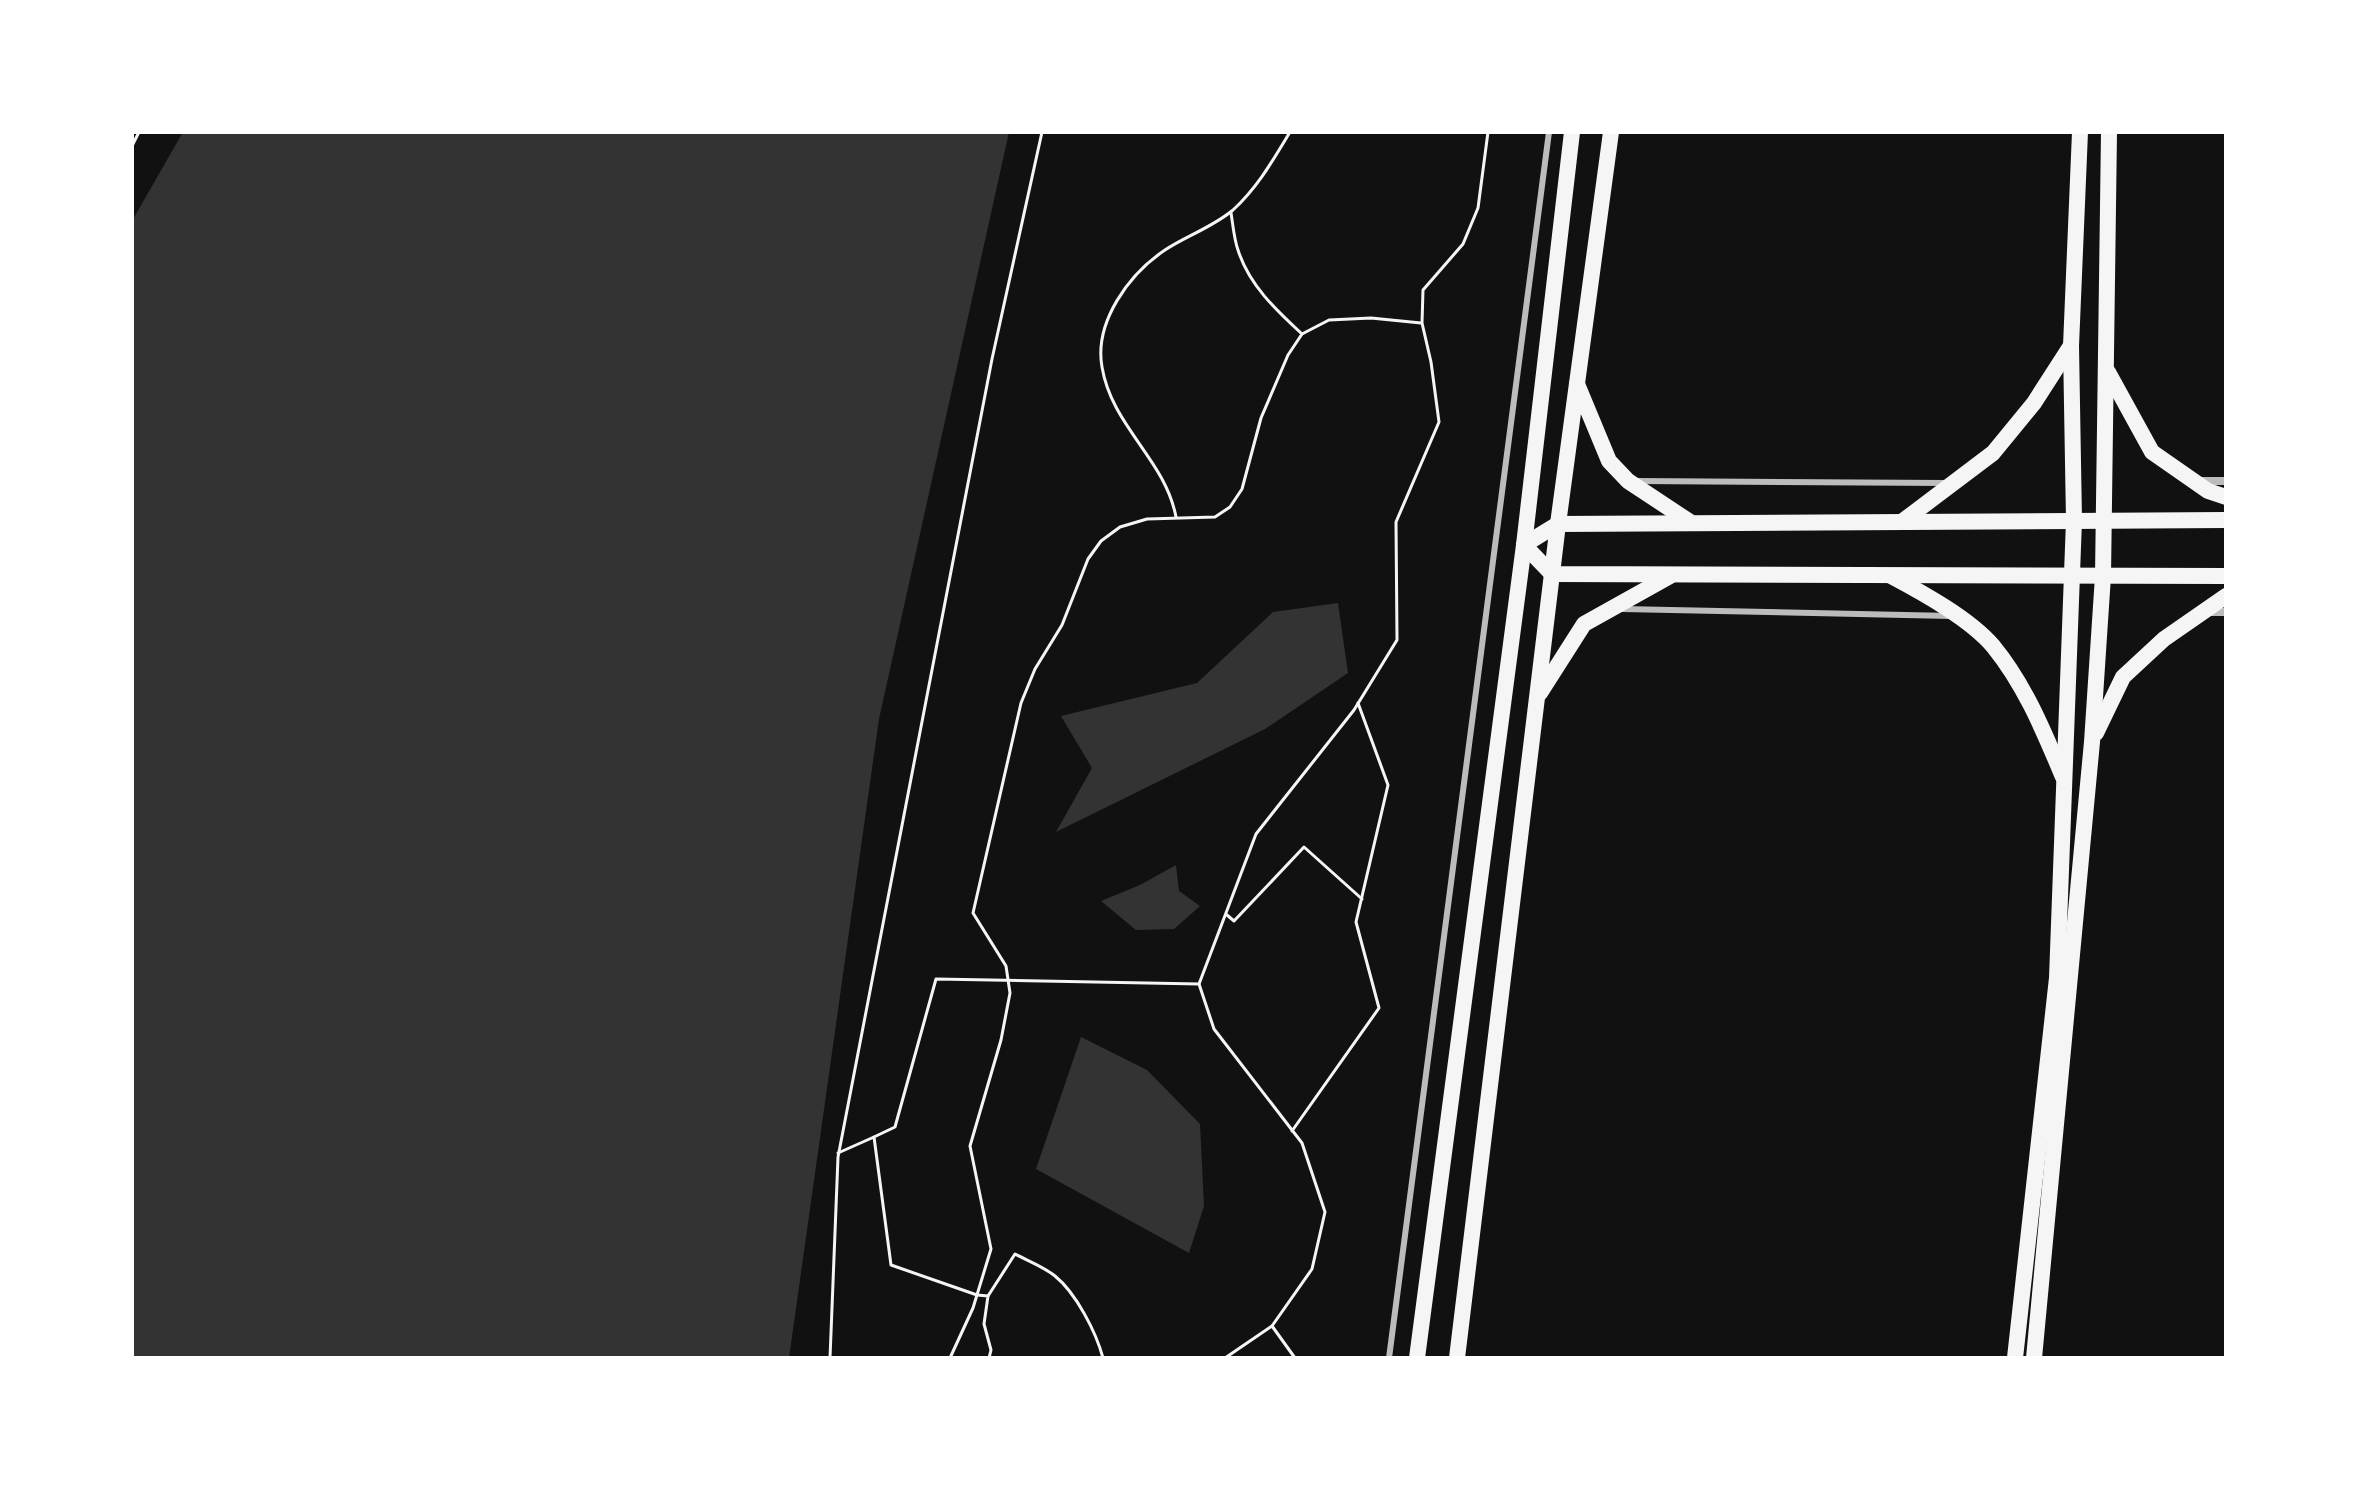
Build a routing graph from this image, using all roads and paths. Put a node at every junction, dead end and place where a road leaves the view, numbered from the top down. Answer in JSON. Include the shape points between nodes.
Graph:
{"nodes":[{"id":1,"x":139,"y":132,"type":"edge"},
{"id":2,"x":1042,"y":132,"type":"edge"},
{"id":3,"x":1290,"y":132,"type":"edge"},
{"id":4,"x":1488,"y":132,"type":"edge"},
{"id":5,"x":1549,"y":132,"type":"edge"},
{"id":6,"x":1572,"y":132,"type":"edge"},
{"id":7,"x":1611,"y":132,"type":"edge"},
{"id":8,"x":2080,"y":132,"type":"edge"},
{"id":9,"x":2109,"y":132,"type":"edge"},
{"id":10,"x":132,"y":146,"type":"edge"},
{"id":11,"x":1231,"y":211,"type":"junction"},
{"id":12,"x":1422,"y":323,"type":"junction"},
{"id":13,"x":1302,"y":334,"type":"junction"},
{"id":14,"x":2071,"y":346,"type":"junction"},
{"id":15,"x":2106,"y":368,"type":"junction"},
{"id":16,"x":1577,"y":383,"type":"junction"},
{"id":17,"x":1628,"y":481,"type":"junction"},
{"id":18,"x":2193,"y":481,"type":"junction"},
{"id":19,"x":2226,"y":481,"type":"edge"},
{"id":20,"x":1953,"y":483,"type":"junction"},
{"id":21,"x":2226,"y":497,"type":"edge"},
{"id":22,"x":1176,"y":517,"type":"junction"},
{"id":23,"x":2074,"y":520,"type":"junction"},
{"id":24,"x":2105,"y":520,"type":"junction"},
{"id":25,"x":2226,"y":520,"type":"edge"},
{"id":26,"x":1903,"y":521,"type":"junction"},
{"id":27,"x":1691,"y":523,"type":"junction"},
{"id":28,"x":1558,"y":524,"type":"junction"},
{"id":29,"x":1524,"y":545,"type":"junction"},
{"id":30,"x":1552,"y":574,"type":"junction"},
{"id":31,"x":1673,"y":574,"type":"junction"},
{"id":32,"x":1890,"y":575,"type":"junction"},
{"id":33,"x":2072,"y":576,"type":"junction"},
{"id":34,"x":2103,"y":576,"type":"junction"},
{"id":35,"x":2226,"y":576,"type":"edge"},
{"id":36,"x":2226,"y":596,"type":"edge"},
{"id":37,"x":1611,"y":609,"type":"junction"},
{"id":38,"x":2203,"y":612,"type":"junction"},
{"id":39,"x":2226,"y":612,"type":"edge"},
{"id":40,"x":1956,"y":616,"type":"junction"},
{"id":41,"x":1537,"y":698,"type":"junction"},
{"id":42,"x":1358,"y":703,"type":"junction"},
{"id":43,"x":2092,"y":742,"type":"junction"},
{"id":44,"x":2064,"y":782,"type":"junction"},
{"id":45,"x":1362,"y":899,"type":"junction"},
{"id":46,"x":1226,"y":914,"type":"junction"},
{"id":47,"x":1008,"y":980,"type":"junction"},
{"id":48,"x":1199,"y":984,"type":"junction"},
{"id":49,"x":1292,"y":1131,"type":"junction"},
{"id":50,"x":874,"y":1137,"type":"junction"},
{"id":51,"x":838,"y":1153,"type":"junction"},
{"id":52,"x":977,"y":1295,"type":"junction"},
{"id":53,"x":988,"y":1296,"type":"junction"},
{"id":54,"x":1272,"y":1326,"type":"junction"},
{"id":55,"x":830,"y":1358,"type":"edge"},
{"id":56,"x":950,"y":1358,"type":"edge"},
{"id":57,"x":989,"y":1358,"type":"edge"},
{"id":58,"x":1103,"y":1358,"type":"edge"},
{"id":59,"x":1225,"y":1358,"type":"edge"},
{"id":60,"x":1295,"y":1358,"type":"edge"},
{"id":61,"x":1389,"y":1358,"type":"edge"},
{"id":62,"x":1417,"y":1358,"type":"edge"},
{"id":63,"x":1457,"y":1358,"type":"edge"},
{"id":64,"x":2015,"y":1358,"type":"edge"},
{"id":65,"x":2034,"y":1358,"type":"edge"}],
"edges":[{"from":1,"to":10,"type":"path"},
{"from":2,"to":51,"type":"path","via":[[992,359]]},
{"from":3,"to":11,"type":"path","via":[[1263,178]]},
{"from":4,"to":12,"type":"path","via":[[1478,208],[1463,244],[1423,290]]},
{"from":5,"to":61,"type":"lane"},
{"from":6,"to":29,"type":"main road"},
{"from":7,"to":16,"type":"main road"},
{"from":8,"to":14,"type":"main road"},
{"from":9,"to":15,"type":"main road"},
{"from":11,"to":13,"type":"path","via":[[1238,250],[1252,281]]},
{"from":11,"to":22,"type":"path","via":[[1163,251],[1130,280],[1105,322],[1101,366],[1118,416],[1158,469]]},
{"from":12,"to":13,"type":"path","via":[[1329,320]]},
{"from":12,"to":42,"type":"path","via":[[1439,422],[1396,522],[1397,640]]},
{"from":13,"to":22,"type":"path","via":[[1267,405],[1242,489],[1230,507],[1215,517]]},
{"from":14,"to":20,"type":"main road","via":[[1993,453]]},
{"from":14,"to":23,"type":"main road"},
{"from":15,"to":18,"type":"main road","via":[[2152,452]]},
{"from":15,"to":24,"type":"main road"},
{"from":16,"to":17,"type":"main road","via":[[1609,461]]},
{"from":16,"to":28,"type":"main road"},
{"from":17,"to":20,"type":"lane"},
{"from":17,"to":27,"type":"main road"},
{"from":18,"to":19,"type":"street"},
{"from":18,"to":21,"type":"main road"},
{"from":20,"to":26,"type":"main road"},
{"from":22,"to":47,"type":"path","via":[[1120,527],[1101,541],[1021,703],[973,913],[1006,966]]},
{"from":23,"to":24,"type":"main road"},
{"from":23,"to":26,"type":"main road"},
{"from":23,"to":33,"type":"main road"},
{"from":24,"to":25,"type":"main road"},
{"from":24,"to":34,"type":"main road"},
{"from":26,"to":27,"type":"main road"},
{"from":27,"to":28,"type":"main road"},
{"from":28,"to":29,"type":"main road"},
{"from":28,"to":30,"type":"main road"},
{"from":29,"to":30,"type":"main road"},
{"from":29,"to":62,"type":"main road"},
{"from":30,"to":31,"type":"main road"},
{"from":30,"to":41,"type":"main road"},
{"from":31,"to":32,"type":"main road"},
{"from":31,"to":37,"type":"main road"},
{"from":32,"to":33,"type":"main road"},
{"from":32,"to":40,"type":"main road"},
{"from":33,"to":34,"type":"main road"},
{"from":33,"to":44,"type":"main road"},
{"from":34,"to":35,"type":"main road"},
{"from":34,"to":43,"type":"main road"},
{"from":36,"to":38,"type":"main road"},
{"from":37,"to":40,"type":"lane"},
{"from":37,"to":41,"type":"main road","via":[[1584,624]]},
{"from":38,"to":39,"type":"street"},
{"from":38,"to":43,"type":"main road","via":[[2123,677]]},
{"from":40,"to":44,"type":"main road","via":[[1992,645],[2035,712]]},
{"from":41,"to":63,"type":"main road"},
{"from":42,"to":45,"type":"path","via":[[1388,785]]},
{"from":42,"to":46,"type":"path","via":[[1256,834]]},
{"from":43,"to":65,"type":"main road"},
{"from":44,"to":64,"type":"main road","via":[[2057,978]]},
{"from":45,"to":46,"type":"path","via":[[1304,847],[1234,921]]},
{"from":45,"to":49,"type":"path","via":[[1356,922],[1379,1008]]},
{"from":46,"to":48,"type":"path"},
{"from":47,"to":48,"type":"path"},
{"from":47,"to":50,"type":"path","via":[[936,979],[895,1127]]},
{"from":47,"to":52,"type":"path","via":[[1001,1040],[970,1146],[991,1249]]},
{"from":48,"to":49,"type":"path","via":[[1214,1029]]},
{"from":49,"to":54,"type":"path","via":[[1302,1143],[1325,1212],[1312,1269]]},
{"from":50,"to":51,"type":"path"},
{"from":50,"to":52,"type":"path","via":[[891,1265]]},
{"from":51,"to":55,"type":"path"},
{"from":52,"to":53,"type":"path"},
{"from":52,"to":56,"type":"path"},
{"from":53,"to":57,"type":"path","via":[[984,1324]]},
{"from":53,"to":58,"type":"path","via":[[1015,1254],[1053,1274],[1097,1337]]},
{"from":54,"to":59,"type":"path"},
{"from":54,"to":60,"type":"path"}]}
